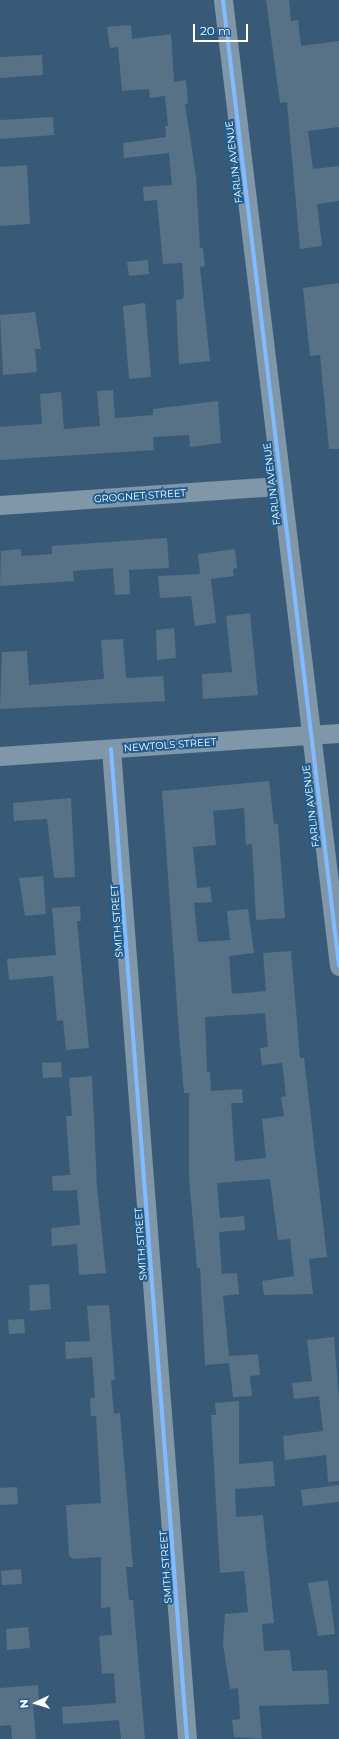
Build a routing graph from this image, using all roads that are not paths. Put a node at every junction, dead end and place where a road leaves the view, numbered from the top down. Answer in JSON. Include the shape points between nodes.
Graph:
{"nodes":[{"id":1,"x":223,"y":0,"type":"edge"},
{"id":2,"x":281,"y":486,"type":"junction"},
{"id":3,"x":0,"y":505,"type":"edge"},
{"id":4,"x":339,"y":733,"type":"edge"},
{"id":5,"x":311,"y":735,"type":"junction"},
{"id":6,"x":111,"y":748,"type":"junction"},
{"id":7,"x":0,"y":756,"type":"edge"},
{"id":8,"x":339,"y":966,"type":"edge"},
{"id":9,"x":187,"y":1739,"type":"edge"}],
"edges":[{"from":1,"to":2,"type":"street","name":"FARLIN AVENUE"},
{"from":2,"to":3,"type":"street","name":"GROGNET STREET"},
{"from":2,"to":5,"type":"street","name":"FARLIN AVENUE"},
{"from":4,"to":5,"type":"street","name":"NEWTOLS STREET"},
{"from":5,"to":6,"type":"street","name":"NEWTOLS STREET"},
{"from":5,"to":8,"type":"street","name":"FARLIN AVENUE"},
{"from":6,"to":7,"type":"street","name":"NEWTOLS STREET"},
{"from":6,"to":9,"type":"street","name":"SMITH STREET"}]}
